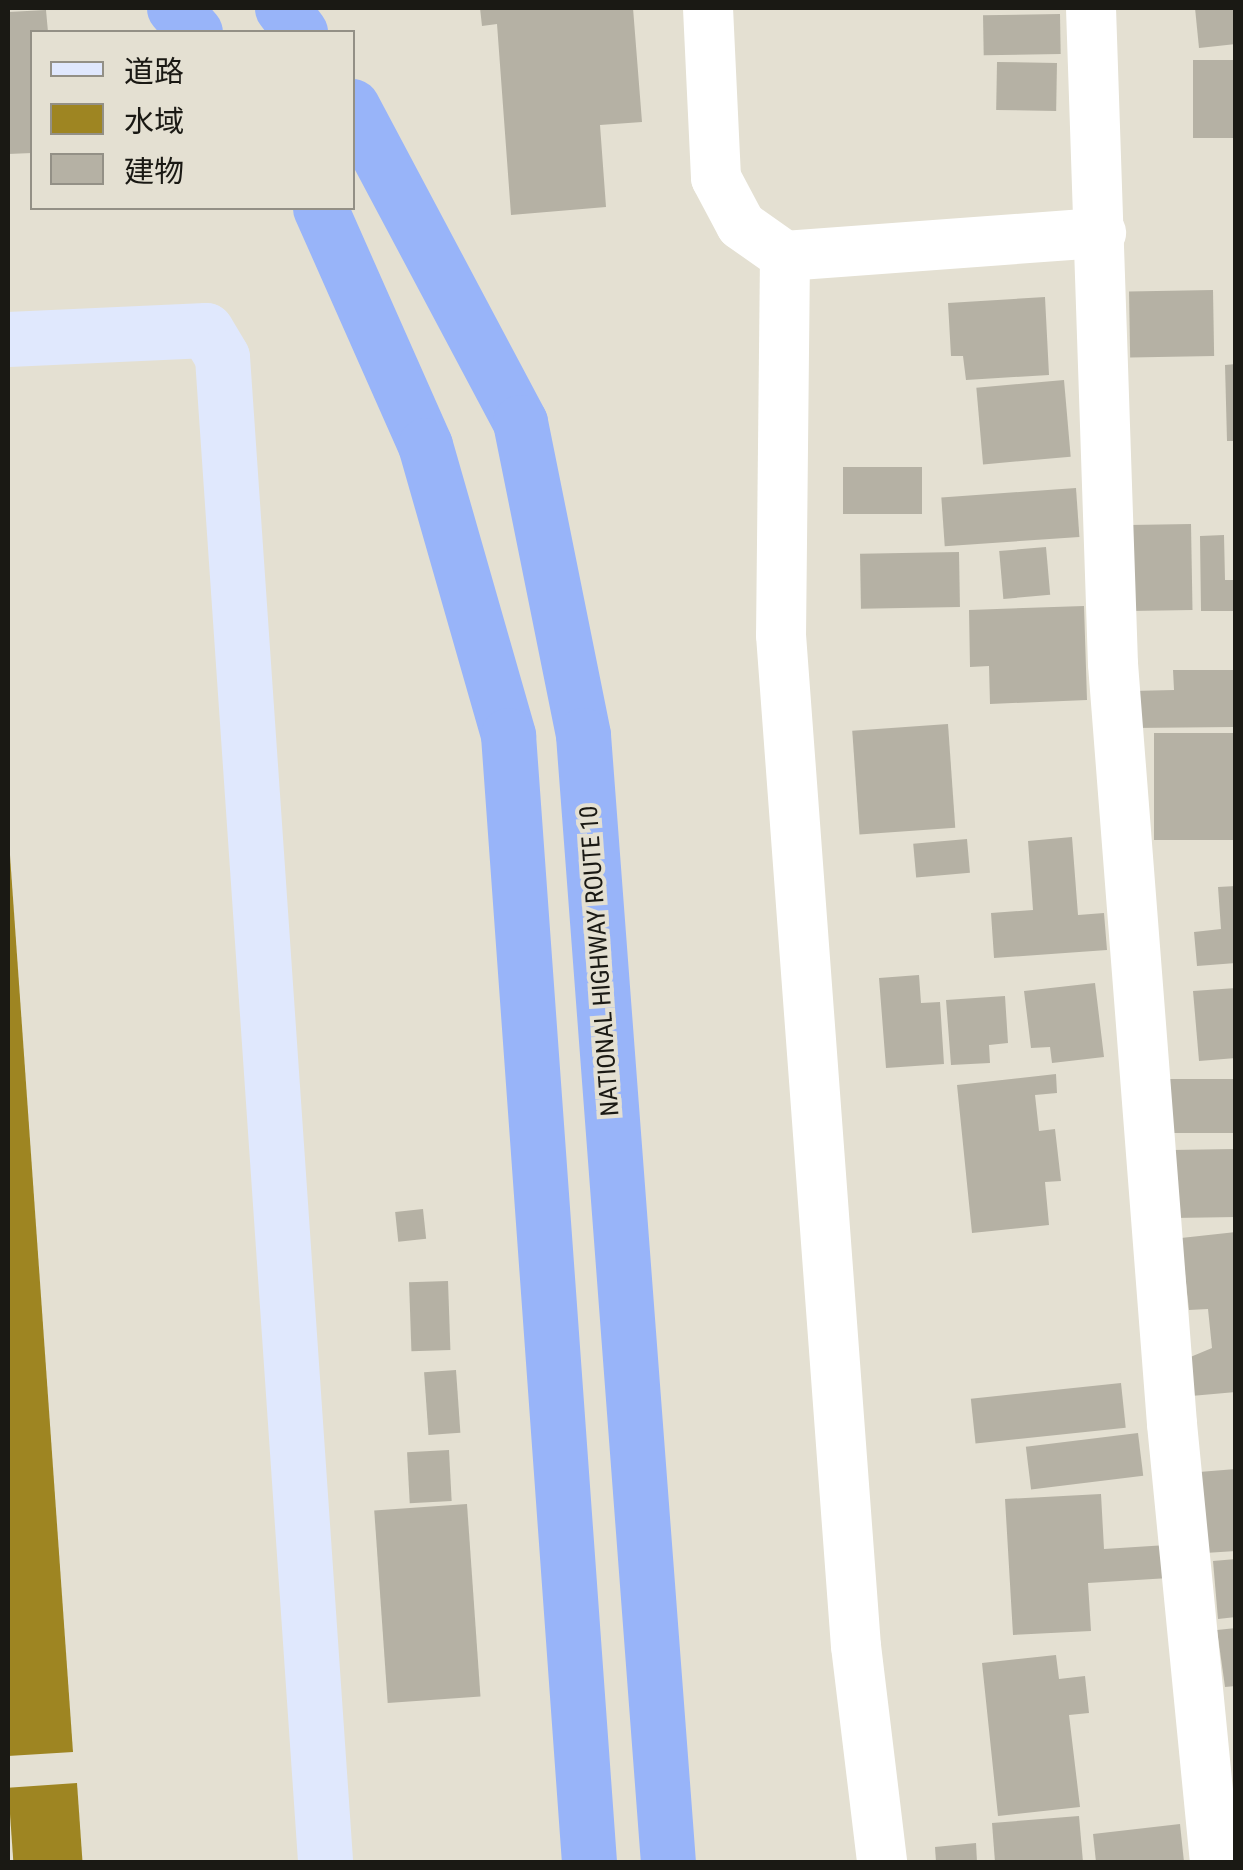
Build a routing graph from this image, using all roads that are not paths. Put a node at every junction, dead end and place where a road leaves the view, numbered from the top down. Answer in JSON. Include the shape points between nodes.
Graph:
{"nodes":[{"id":1,"x":174,"y":8,"type":"edge"},
{"id":2,"x":282,"y":8,"type":"edge"},
{"id":3,"x":708,"y":8,"type":"edge"},
{"id":4,"x":1091,"y":8,"type":"edge"},
{"id":5,"x":194,"y":30,"type":"edge"},
{"id":6,"x":298,"y":30,"type":"edge"},
{"id":7,"x":355,"y":112,"type":"edge"},
{"id":8,"x":321,"y":210,"type":"edge"},
{"id":9,"x":1101,"y":233,"type":"junction"},
{"id":10,"x":786,"y":256,"type":"junction"},
{"id":11,"x":8,"y":339,"type":"edge"},
{"id":12,"x":325,"y":1862,"type":"edge"},
{"id":13,"x":588,"y":1862,"type":"edge"},
{"id":14,"x":668,"y":1862,"type":"edge"},
{"id":15,"x":882,"y":1862,"type":"edge"},
{"id":16,"x":1214,"y":1862,"type":"edge"}],
"edges":[{"from":1,"to":5,"type":"highway"},
{"from":2,"to":6,"type":"highway"},
{"from":3,"to":10,"type":"street","via":[[716,178],[741,225]]},
{"from":4,"to":9,"type":"street"},
{"from":7,"to":14,"type":"highway","name":"NATIONAL HIGHWAY ROUTE 10","via":[[520,422],[583,735]]},
{"from":8,"to":13,"type":"highway","via":[[425,445],[508,736]]},
{"from":9,"to":10,"type":"street"},
{"from":9,"to":16,"type":"street","via":[[1112,664]]},
{"from":10,"to":15,"type":"street","via":[[781,635],[856,1646]]},
{"from":11,"to":12,"type":"street","via":[[206,330],[222,356]]}]}
